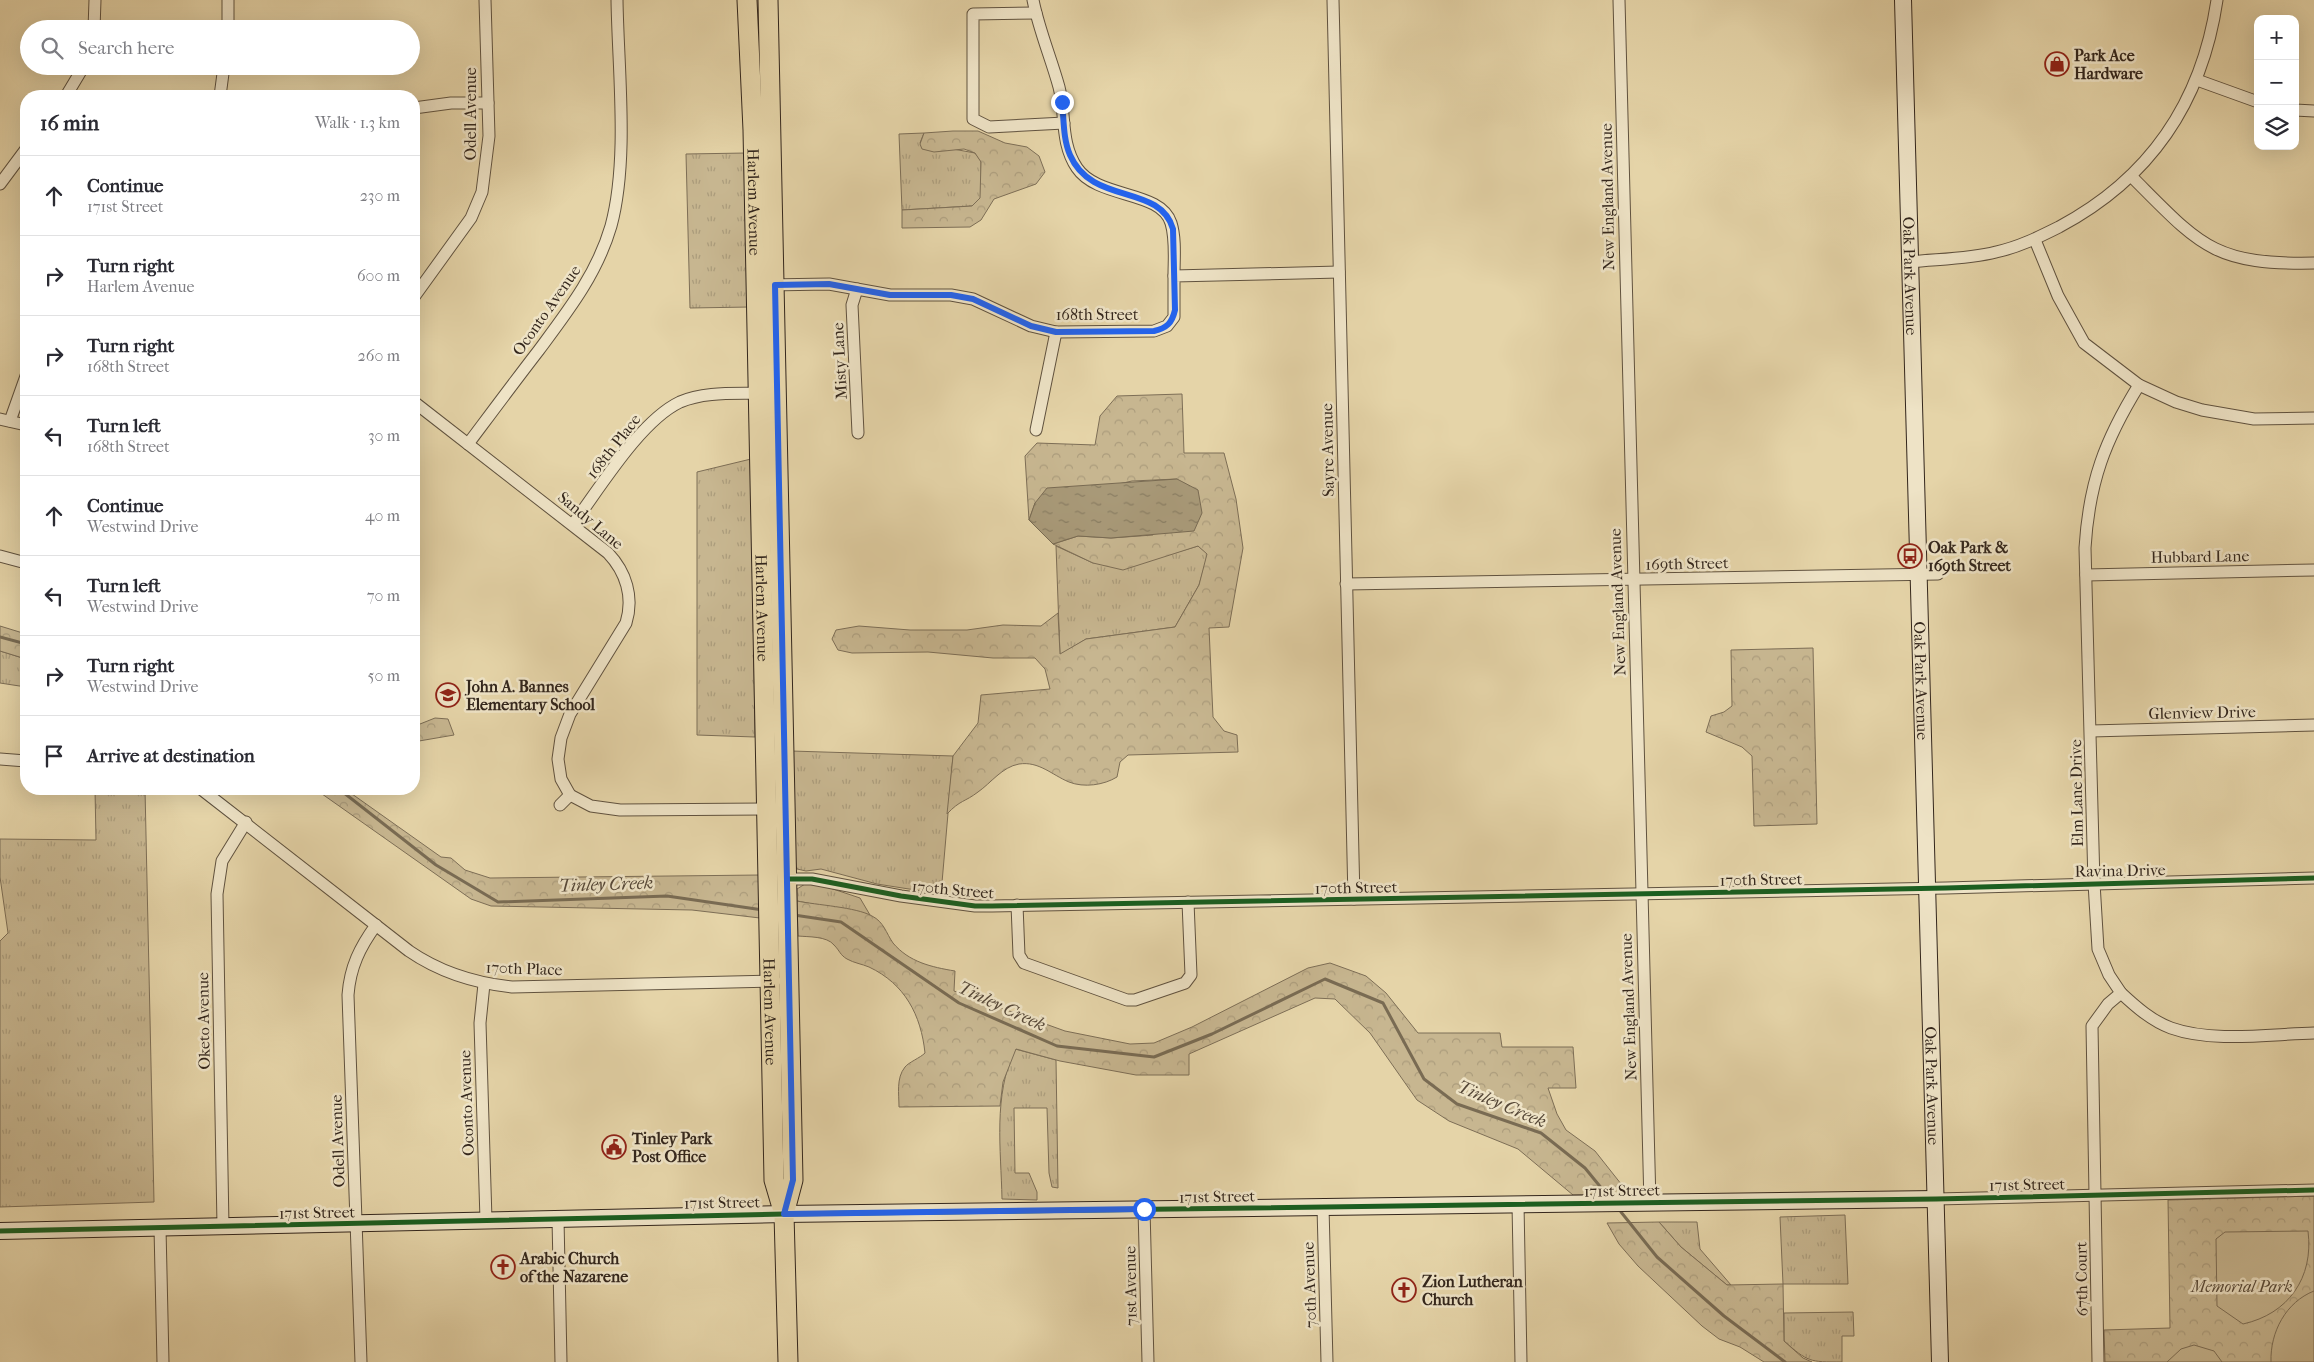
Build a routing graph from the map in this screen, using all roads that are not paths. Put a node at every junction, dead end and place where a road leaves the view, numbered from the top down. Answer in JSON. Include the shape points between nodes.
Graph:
{"nodes":[{"id":1,"x":95,"y":0,"type":"edge"},
{"id":2,"x":228,"y":0,"type":"edge"},
{"id":3,"x":485,"y":0,"type":"edge"},
{"id":4,"x":617,"y":0,"type":"edge"},
{"id":5,"x":748,"y":0,"type":"edge"},
{"id":6,"x":768,"y":0,"type":"edge"},
{"id":7,"x":1033,"y":0,"type":"edge"},
{"id":8,"x":1333,"y":0,"type":"edge"},
{"id":9,"x":1619,"y":0,"type":"edge"},
{"id":10,"x":1903,"y":0,"type":"edge"},
{"id":11,"x":2217,"y":0,"type":"edge"},
{"id":12,"x":1036,"y":13,"type":"junction"},
{"id":13,"x":94,"y":20,"type":"edge"},
{"id":14,"x":228,"y":20,"type":"edge"},
{"id":15,"x":79,"y":75,"type":"edge"},
{"id":16,"x":223,"y":75,"type":"edge"},
{"id":17,"x":2197,"y":80,"type":"junction"},
{"id":18,"x":70,"y":90,"type":"edge"},
{"id":19,"x":221,"y":90,"type":"edge"},
{"id":20,"x":2254,"y":101,"type":"edge"},
{"id":21,"x":488,"y":103,"type":"junction"},
{"id":22,"x":420,"y":107,"type":"edge"},
{"id":23,"x":2299,"y":110,"type":"edge"},
{"id":24,"x":2314,"y":111,"type":"edge"},
{"id":25,"x":1064,"y":123,"type":"junction"},
{"id":26,"x":20,"y":157,"type":"edge"},
{"id":27,"x":2132,"y":176,"type":"junction"},
{"id":28,"x":0,"y":184,"type":"edge"},
{"id":29,"x":2035,"y":240,"type":"junction"},
{"id":30,"x":1910,"y":262,"type":"junction"},
{"id":31,"x":2314,"y":263,"type":"edge"},
{"id":32,"x":1339,"y":272,"type":"junction"},
{"id":33,"x":1174,"y":276,"type":"junction"},
{"id":34,"x":775,"y":285,"type":"junction"},
{"id":35,"x":756,"y":286,"type":"junction"},
{"id":36,"x":420,"y":289,"type":"edge"},
{"id":37,"x":856,"y":289,"type":"junction"},
{"id":38,"x":1056,"y":332,"type":"junction"},
{"id":39,"x":2140,"y":385,"type":"junction"},
{"id":40,"x":20,"y":389,"type":"edge"},
{"id":41,"x":778,"y":393,"type":"junction"},
{"id":42,"x":758,"y":394,"type":"junction"},
{"id":43,"x":420,"y":407,"type":"edge"},
{"id":44,"x":2314,"y":418,"type":"edge"},
{"id":45,"x":5,"y":420,"type":"edge"},
{"id":46,"x":20,"y":424,"type":"edge"},
{"id":47,"x":1036,"y":430,"type":"dead end"},
{"id":48,"x":858,"y":433,"type":"dead end"},
{"id":49,"x":468,"y":444,"type":"junction"},
{"id":50,"x":573,"y":524,"type":"junction"},
{"id":51,"x":0,"y":556,"type":"edge"},
{"id":52,"x":20,"y":561,"type":"edge"},
{"id":53,"x":2314,"y":570,"type":"edge"},
{"id":54,"x":1938,"y":574,"type":"dead end"},
{"id":55,"x":1918,"y":575,"type":"junction"},
{"id":56,"x":2086,"y":575,"type":"junction"},
{"id":57,"x":1632,"y":580,"type":"junction"},
{"id":58,"x":1346,"y":584,"type":"junction"},
{"id":59,"x":2314,"y":725,"type":"edge"},
{"id":60,"x":2091,"y":731,"type":"junction"},
{"id":61,"x":0,"y":759,"type":"edge"},
{"id":62,"x":20,"y":761,"type":"edge"},
{"id":63,"x":209,"y":795,"type":"edge"},
{"id":64,"x":570,"y":795,"type":"junction"},
{"id":65,"x":560,"y":806,"type":"dead end"},
{"id":66,"x":765,"y":809,"type":"junction"},
{"id":67,"x":786,"y":809,"type":"junction"},
{"id":68,"x":246,"y":822,"type":"junction"},
{"id":69,"x":2314,"y":878,"type":"edge"},
{"id":70,"x":788,"y":879,"type":"junction"},
{"id":71,"x":2094,"y":883,"type":"junction"},
{"id":72,"x":1927,"y":888,"type":"junction"},
{"id":73,"x":1641,"y":894,"type":"junction"},
{"id":74,"x":1354,"y":899,"type":"junction"},
{"id":75,"x":1188,"y":902,"type":"junction"},
{"id":76,"x":1017,"y":905,"type":"junction"},
{"id":77,"x":376,"y":925,"type":"junction"},
{"id":78,"x":770,"y":981,"type":"junction"},
{"id":79,"x":790,"y":981,"type":"junction"},
{"id":80,"x":484,"y":984,"type":"junction"},
{"id":81,"x":2121,"y":993,"type":"junction"},
{"id":82,"x":2314,"y":1033,"type":"edge"},
{"id":83,"x":2314,"y":1190,"type":"edge"},
{"id":84,"x":2096,"y":1196,"type":"junction"},
{"id":85,"x":1936,"y":1199,"type":"junction"},
{"id":86,"x":1650,"y":1202,"type":"junction"},
{"id":87,"x":1518,"y":1204,"type":"junction"},
{"id":88,"x":1323,"y":1207,"type":"junction"},
{"id":89,"x":1144,"y":1209,"type":"junction"},
{"id":90,"x":784,"y":1214,"type":"junction"},
{"id":91,"x":558,"y":1219,"type":"junction"},
{"id":92,"x":486,"y":1220,"type":"junction"},
{"id":93,"x":356,"y":1223,"type":"junction"},
{"id":94,"x":223,"y":1226,"type":"junction"},
{"id":95,"x":160,"y":1228,"type":"junction"},
{"id":96,"x":0,"y":1231,"type":"edge"},
{"id":97,"x":163,"y":1362,"type":"edge"},
{"id":98,"x":360,"y":1362,"type":"edge"},
{"id":99,"x":561,"y":1362,"type":"edge"},
{"id":100,"x":788,"y":1362,"type":"edge"},
{"id":101,"x":1148,"y":1362,"type":"edge"},
{"id":102,"x":1327,"y":1362,"type":"edge"},
{"id":103,"x":1521,"y":1362,"type":"edge"},
{"id":104,"x":1940,"y":1362,"type":"edge"},
{"id":105,"x":2098,"y":1362,"type":"edge"}],
"edges":[{"from":1,"to":13,"type":"street"},
{"from":2,"to":14,"type":"street"},
{"from":3,"to":21,"type":"street","name":"Odell Avenue"},
{"from":4,"to":49,"type":"street","name":"Oconto Avenue","via":[[620,167],[606,241],[592,275],[576,300]]},
{"from":5,"to":35,"type":"main road","name":"Harlem Avenue"},
{"from":6,"to":34,"type":"main road","name":"Harlem Avenue"},
{"from":7,"to":12,"type":"street","name":"168th Street"},
{"from":8,"to":32,"type":"street","name":"Sayre Avenue"},
{"from":9,"to":57,"type":"street","name":"New England Avenue"},
{"from":10,"to":30,"type":"street","name":"Oak Park Avenue"},
{"from":11,"to":17,"type":"street"},
{"from":12,"to":25,"type":"street","name":"168th Street","via":[[1059,89]]},
{"from":12,"to":25,"type":"street","via":[[973,14],[973,119],[989,127]]},
{"from":15,"to":18,"type":"street"},
{"from":16,"to":19,"type":"street"},
{"from":17,"to":20,"type":"street"},
{"from":17,"to":27,"type":"street","via":[[2166,134]]},
{"from":21,"to":22,"type":"street"},
{"from":21,"to":36,"type":"street","name":"Odell Avenue","via":[[486,175],[477,205],[461,233]]},
{"from":23,"to":24,"type":"street"},
{"from":25,"to":33,"type":"street","name":"168th Street","via":[[1069,154],[1087,178],[1102,187],[1156,204],[1165,210],[1173,229]]},
{"from":26,"to":28,"type":"street"},
{"from":27,"to":29,"type":"street","via":[[2084,214]]},
{"from":27,"to":31,"type":"street","via":[[2188,233],[2223,254],[2254,262]]},
{"from":29,"to":30,"type":"street","via":[[1996,253]]},
{"from":29,"to":39,"type":"street","via":[[2058,296],[2084,342]]},
{"from":30,"to":55,"type":"street","name":"Oak Park Avenue"},
{"from":32,"to":33,"type":"street"},
{"from":32,"to":58,"type":"street","name":"Sayre Avenue"},
{"from":33,"to":38,"type":"street","name":"168th Street","via":[[1174,317],[1162,329]]},
{"from":34,"to":35,"type":"street","name":"168th Street"},
{"from":34,"to":37,"type":"street","name":"168th Street","via":[[829,284]]},
{"from":34,"to":41,"type":"main road","name":"Harlem Avenue"},
{"from":35,"to":42,"type":"main road","name":"Harlem Avenue"},
{"from":37,"to":38,"type":"street","name":"168th Street","via":[[890,295],[951,295],[973,299],[1031,326]]},
{"from":37,"to":48,"type":"street","name":"Misty Lane","via":[[852,305]]},
{"from":38,"to":47,"type":"street"},
{"from":39,"to":44,"type":"street","via":[[2176,402],[2210,412],[2254,419]]},
{"from":39,"to":56,"type":"street","name":"Elm Lane Drive","via":[[2118,420],[2100,462],[2088,510]]},
{"from":40,"to":45,"type":"street"},
{"from":41,"to":42,"type":"street","name":"168th Place"},
{"from":41,"to":67,"type":"main road","name":"Harlem Avenue"},
{"from":42,"to":50,"type":"street","name":"168th Place","via":[[704,395],[659,414]]},
{"from":42,"to":66,"type":"main road","name":"Harlem Avenue"},
{"from":43,"to":49,"type":"street","name":"Sandy Lane"},
{"from":45,"to":46,"type":"street"},
{"from":49,"to":50,"type":"street","name":"Sandy Lane"},
{"from":50,"to":64,"type":"street","name":"Sandy Lane","via":[[615,560],[623,572],[631,608],[626,623],[570,714],[561,738],[558,759],[561,779]]},
{"from":51,"to":52,"type":"street"},
{"from":53,"to":56,"type":"street","name":"Hubbard Lane"},
{"from":54,"to":55,"type":"street","name":"169th Street"},
{"from":55,"to":57,"type":"street","name":"169th Street"},
{"from":55,"to":72,"type":"street","name":"Oak Park Avenue"},
{"from":56,"to":60,"type":"street","name":"Elm Lane Drive"},
{"from":57,"to":58,"type":"street","name":"169th Street"},
{"from":57,"to":73,"type":"street","name":"New England Avenue"},
{"from":58,"to":74,"type":"street","name":"Sayre Avenue"},
{"from":59,"to":60,"type":"street","name":"Glenview Drive"},
{"from":60,"to":71,"type":"street","name":"Elm Lane Drive"},
{"from":61,"to":62,"type":"street"},
{"from":63,"to":68,"type":"street","name":"170th Place"},
{"from":64,"to":65,"type":"street"},
{"from":64,"to":66,"type":"street","via":[[591,806],[620,810]]},
{"from":66,"to":67,"type":"street"},
{"from":66,"to":78,"type":"main road","name":"Harlem Avenue"},
{"from":67,"to":70,"type":"main road","name":"Harlem Avenue"},
{"from":68,"to":77,"type":"street","name":"170th Place"},
{"from":68,"to":94,"type":"street","name":"Oketo Avenue","via":[[222,861],[217,894]]},
{"from":69,"to":71,"type":"street","name":"Ravina Drive"},
{"from":70,"to":76,"type":"street","name":"170th Street","via":[[830,881],[863,890],[956,904]]},
{"from":70,"to":79,"type":"main road","name":"Harlem Avenue"},
{"from":71,"to":72,"type":"street","name":"Ravina Drive"},
{"from":71,"to":81,"type":"street","name":"Elm Lane Drive","via":[[2098,949]]},
{"from":72,"to":73,"type":"street","name":"170th Street"},
{"from":72,"to":85,"type":"street","name":"Oak Park Avenue"},
{"from":73,"to":74,"type":"street","name":"170th Street"},
{"from":73,"to":86,"type":"street","name":"New England Avenue"},
{"from":74,"to":75,"type":"street","name":"170th Street"},
{"from":75,"to":76,"type":"street","name":"170th Street"},
{"from":75,"to":76,"type":"street","name":"170th Street","via":[[1191,975],[1185,983],[1135,1000],[1127,1000],[1024,963],[1019,955]]},
{"from":77,"to":80,"type":"street","name":"170th Place","via":[[427,963]]},
{"from":77,"to":93,"type":"street","name":"Odell Avenue","via":[[355,957],[350,970],[348,995]]},
{"from":78,"to":79,"type":"street","name":"170th Place"},
{"from":78,"to":80,"type":"street","name":"170th Place","via":[[512,987]]},
{"from":78,"to":90,"type":"main road","name":"Harlem Avenue","via":[[774,1180]]},
{"from":79,"to":90,"type":"main road","name":"Harlem Avenue","via":[[793,1180]]},
{"from":80,"to":92,"type":"street","name":"Oconto Avenue","via":[[480,1023]]},
{"from":81,"to":82,"type":"street","name":"Elm Lane Drive","via":[[2153,1019],[2170,1028],[2194,1034]]},
{"from":81,"to":84,"type":"street","via":[[2108,1004],[2092,1026]]},
{"from":83,"to":84,"type":"street","name":"171st Street"},
{"from":84,"to":85,"type":"street","name":"171st Street"},
{"from":84,"to":105,"type":"street","name":"67th Court"},
{"from":85,"to":86,"type":"street","name":"171st Street"},
{"from":85,"to":104,"type":"street","name":"Oak Park Avenue"},
{"from":86,"to":87,"type":"street","name":"171st Street"},
{"from":87,"to":88,"type":"street","name":"171st Street"},
{"from":87,"to":103,"type":"street"},
{"from":88,"to":89,"type":"street","name":"171st Street"},
{"from":88,"to":102,"type":"street","name":"70th Avenue"},
{"from":89,"to":90,"type":"street","name":"171st Street"},
{"from":89,"to":101,"type":"street","name":"71st Avenue"},
{"from":90,"to":91,"type":"street","name":"171st Street"},
{"from":90,"to":100,"type":"main road","name":"Harlem Avenue"},
{"from":91,"to":92,"type":"street","name":"171st Street"},
{"from":91,"to":99,"type":"street"},
{"from":92,"to":93,"type":"street","name":"171st Street"},
{"from":93,"to":94,"type":"street","name":"171st Street"},
{"from":93,"to":98,"type":"street","name":"Odell Avenue"},
{"from":94,"to":95,"type":"street","name":"171st Street"},
{"from":95,"to":96,"type":"street","name":"171st Street"},
{"from":95,"to":97,"type":"street"}]}
